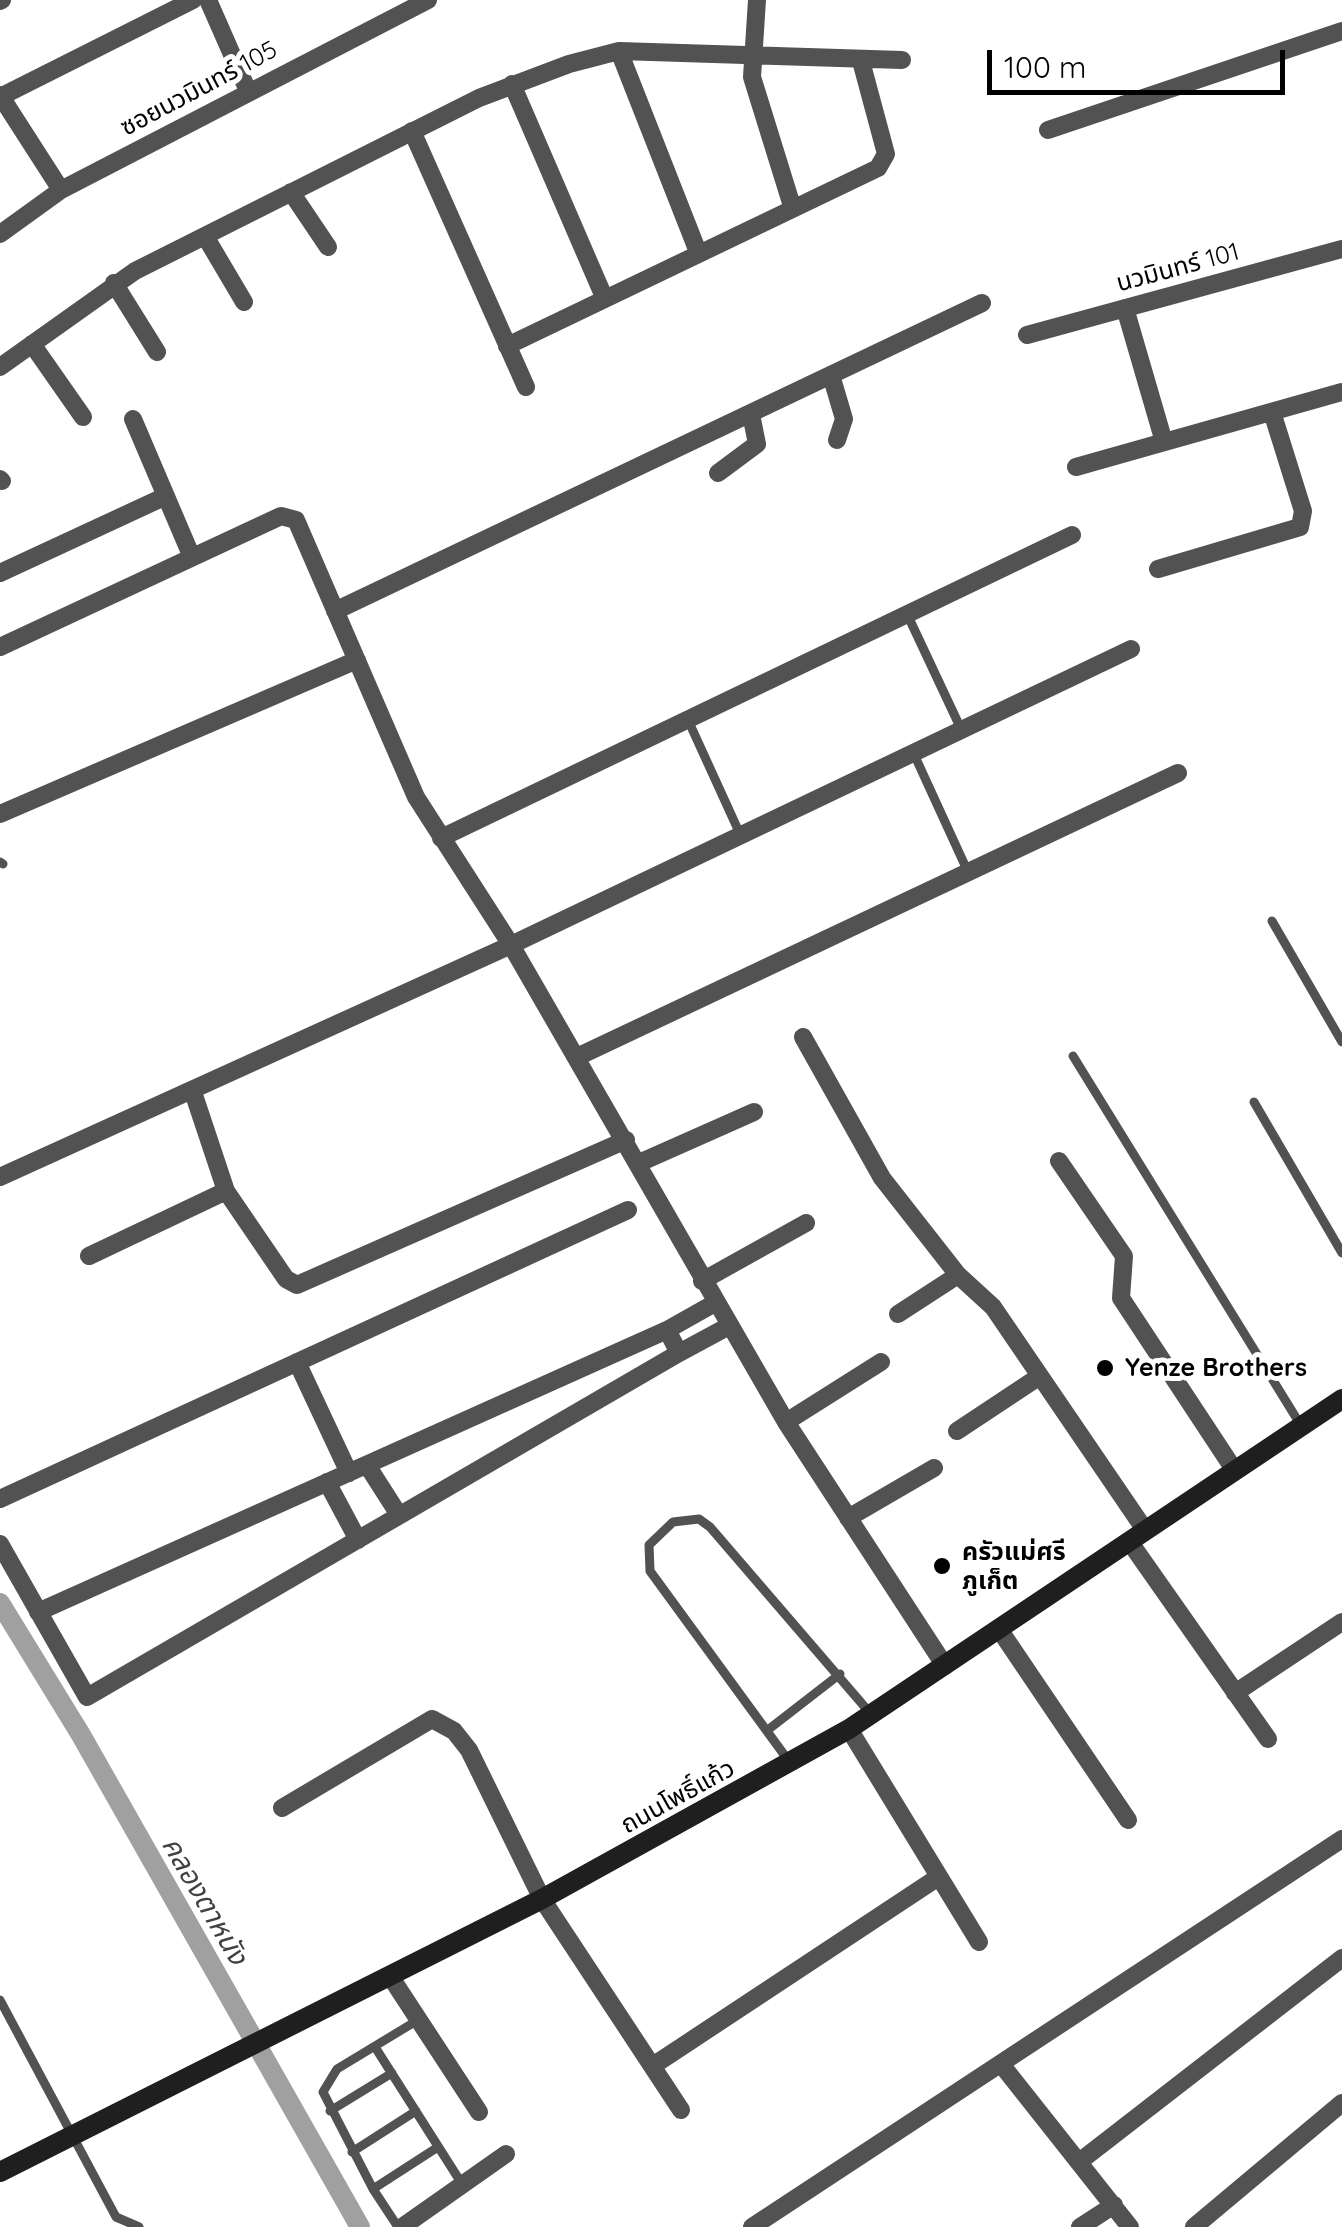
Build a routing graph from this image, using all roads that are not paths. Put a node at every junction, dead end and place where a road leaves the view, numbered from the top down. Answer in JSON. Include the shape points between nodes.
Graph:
{"nodes":[{"id":1,"x":193,"y":0,"type":"edge"},
{"id":2,"x":208,"y":0,"type":"edge"},
{"id":3,"x":428,"y":0,"type":"edge"},
{"id":4,"x":756,"y":0,"type":"edge"},
{"id":5,"x":1342,"y":31,"type":"edge"},
{"id":6,"x":619,"y":51,"type":"junction"},
{"id":7,"x":751,"y":58,"type":"junction"},
{"id":8,"x":902,"y":60,"type":"dead end"},
{"id":9,"x":862,"y":61,"type":"junction"},
{"id":10,"x":512,"y":84,"type":"junction"},
{"id":11,"x":248,"y":91,"type":"junction"},
{"id":12,"x":0,"y":96,"type":"edge"},
{"id":13,"x":1048,"y":130,"type":"dead end"},
{"id":14,"x":412,"y":131,"type":"junction"},
{"id":15,"x":61,"y":190,"type":"junction"},
{"id":16,"x":291,"y":192,"type":"junction"},
{"id":17,"x":792,"y":206,"type":"junction"},
{"id":18,"x":0,"y":234,"type":"edge"},
{"id":19,"x":205,"y":236,"type":"junction"},
{"id":20,"x":328,"y":247,"type":"dead end"},
{"id":21,"x":1342,"y":249,"type":"edge"},
{"id":22,"x":698,"y":252,"type":"junction"},
{"id":23,"x":114,"y":283,"type":"junction"},
{"id":24,"x":604,"y":297,"type":"junction"},
{"id":25,"x":244,"y":302,"type":"dead end"},
{"id":26,"x":982,"y":303,"type":"dead end"},
{"id":27,"x":1126,"y":308,"type":"junction"},
{"id":28,"x":1027,"y":335,"type":"dead end"},
{"id":29,"x":32,"y":344,"type":"junction"},
{"id":30,"x":507,"y":346,"type":"junction"},
{"id":31,"x":156,"y":352,"type":"dead end"},
{"id":32,"x":0,"y":367,"type":"edge"},
{"id":33,"x":831,"y":375,"type":"junction"},
{"id":34,"x":526,"y":387,"type":"dead end"},
{"id":35,"x":1342,"y":392,"type":"edge"},
{"id":36,"x":1272,"y":412,"type":"junction"},
{"id":37,"x":751,"y":414,"type":"junction"},
{"id":38,"x":83,"y":418,"type":"dead end"},
{"id":39,"x":133,"y":419,"type":"dead end"},
{"id":40,"x":837,"y":440,"type":"dead end"},
{"id":41,"x":1164,"y":442,"type":"junction"},
{"id":42,"x":1076,"y":467,"type":"dead end"},
{"id":43,"x":718,"y":473,"type":"dead end"},
{"id":44,"x":166,"y":496,"type":"junction"},
{"id":45,"x":1072,"y":536,"type":"dead end"},
{"id":46,"x":191,"y":555,"type":"junction"},
{"id":47,"x":1158,"y":569,"type":"dead end"},
{"id":48,"x":0,"y":572,"type":"edge"},
{"id":49,"x":335,"y":611,"type":"junction"},
{"id":50,"x":908,"y":616,"type":"junction"},
{"id":51,"x":0,"y":646,"type":"edge"},
{"id":52,"x":1131,"y":649,"type":"dead end"},
{"id":53,"x":357,"y":660,"type":"junction"},
{"id":54,"x":688,"y":720,"type":"junction"},
{"id":55,"x":961,"y":729,"type":"junction"},
{"id":56,"x":913,"y":752,"type":"junction"},
{"id":57,"x":1178,"y":773,"type":"dead end"},
{"id":58,"x":0,"y":814,"type":"edge"},
{"id":59,"x":740,"y":834,"type":"junction"},
{"id":60,"x":441,"y":838,"type":"junction"},
{"id":61,"x":968,"y":872,"type":"junction"},
{"id":62,"x":1272,"y":921,"type":"dead end"},
{"id":63,"x":512,"y":945,"type":"junction"},
{"id":64,"x":803,"y":1037,"type":"dead end"},
{"id":65,"x":1342,"y":1042,"type":"edge"},
{"id":66,"x":1073,"y":1056,"type":"dead end"},
{"id":67,"x":578,"y":1057,"type":"junction"},
{"id":68,"x":194,"y":1092,"type":"junction"},
{"id":69,"x":1254,"y":1102,"type":"dead end"},
{"id":70,"x":754,"y":1112,"type":"dead end"},
{"id":71,"x":626,"y":1140,"type":"junction"},
{"id":72,"x":1058,"y":1161,"type":"dead end"},
{"id":73,"x":639,"y":1164,"type":"junction"},
{"id":74,"x":0,"y":1177,"type":"edge"},
{"id":75,"x":226,"y":1191,"type":"junction"},
{"id":76,"x":628,"y":1210,"type":"dead end"},
{"id":77,"x":806,"y":1223,"type":"dead end"},
{"id":78,"x":1342,"y":1253,"type":"edge"},
{"id":79,"x":89,"y":1256,"type":"dead end"},
{"id":80,"x":958,"y":1275,"type":"junction"},
{"id":81,"x":702,"y":1281,"type":"junction"},
{"id":82,"x":716,"y":1303,"type":"junction"},
{"id":83,"x":898,"y":1314,"type":"dead end"},
{"id":84,"x":729,"y":1326,"type":"junction"},
{"id":85,"x":666,"y":1330,"type":"junction"},
{"id":86,"x":679,"y":1352,"type":"junction"},
{"id":87,"x":297,"y":1362,"type":"junction"},
{"id":88,"x":881,"y":1362,"type":"dead end"},
{"id":89,"x":579,"y":1370,"type":"junction"},
{"id":90,"x":1040,"y":1376,"type":"junction"},
{"id":91,"x":1342,"y":1400,"type":"edge"},
{"id":92,"x":596,"y":1401,"type":"junction"},
{"id":93,"x":786,"y":1422,"type":"junction"},
{"id":94,"x":1302,"y":1426,"type":"junction"},
{"id":95,"x":957,"y":1431,"type":"dead end"},
{"id":96,"x":367,"y":1464,"type":"junction"},
{"id":97,"x":934,"y":1468,"type":"dead end"},
{"id":98,"x":1235,"y":1471,"type":"junction"},
{"id":99,"x":348,"y":1473,"type":"junction"},
{"id":100,"x":328,"y":1482,"type":"junction"},
{"id":101,"x":0,"y":1499,"type":"edge"},
{"id":102,"x":399,"y":1516,"type":"junction"},
{"id":103,"x":848,"y":1518,"type":"junction"},
{"id":104,"x":1137,"y":1535,"type":"junction"},
{"id":105,"x":358,"y":1540,"type":"junction"},
{"id":106,"x":0,"y":1544,"type":"edge"},
{"id":107,"x":38,"y":1612,"type":"junction"},
{"id":108,"x":1342,"y":1622,"type":"edge"},
{"id":109,"x":1000,"y":1629,"type":"junction"},
{"id":110,"x":945,"y":1666,"type":"junction"},
{"id":111,"x":840,"y":1674,"type":"junction"},
{"id":112,"x":1236,"y":1693,"type":"junction"},
{"id":113,"x":872,"y":1715,"type":"junction"},
{"id":114,"x":769,"y":1729,"type":"junction"},
{"id":115,"x":849,"y":1729,"type":"junction"},
{"id":116,"x":1268,"y":1739,"type":"dead end"},
{"id":117,"x":790,"y":1763,"type":"junction"},
{"id":118,"x":282,"y":1808,"type":"dead end"},
{"id":119,"x":1128,"y":1820,"type":"dead end"},
{"id":120,"x":1342,"y":1840,"type":"edge"},
{"id":121,"x":937,"y":1878,"type":"junction"},
{"id":122,"x":542,"y":1899,"type":"junction"},
{"id":123,"x":979,"y":1942,"type":"dead end"},
{"id":124,"x":1342,"y":1958,"type":"edge"},
{"id":125,"x":390,"y":1976,"type":"junction"},
{"id":126,"x":0,"y":2000,"type":"edge"},
{"id":127,"x":418,"y":2020,"type":"junction"},
{"id":128,"x":375,"y":2046,"type":"junction"},
{"id":129,"x":1001,"y":2064,"type":"junction"},
{"id":130,"x":654,"y":2065,"type":"junction"},
{"id":131,"x":392,"y":2073,"type":"junction"},
{"id":132,"x":1342,"y":2103,"type":"edge"},
{"id":133,"x":681,"y":2110,"type":"dead end"},
{"id":134,"x":330,"y":2111,"type":"junction"},
{"id":135,"x":416,"y":2111,"type":"junction"},
{"id":136,"x":479,"y":2112,"type":"dead end"},
{"id":137,"x":72,"y":2138,"type":"junction"},
{"id":138,"x":438,"y":2147,"type":"junction"},
{"id":139,"x":352,"y":2152,"type":"junction"},
{"id":140,"x":506,"y":2154,"type":"dead end"},
{"id":141,"x":1078,"y":2162,"type":"junction"},
{"id":142,"x":0,"y":2172,"type":"edge"},
{"id":143,"x":463,"y":2185,"type":"junction"},
{"id":144,"x":372,"y":2189,"type":"junction"},
{"id":145,"x":1114,"y":2205,"type":"junction"},
{"id":146,"x":138,"y":2227,"type":"edge"},
{"id":147,"x":400,"y":2227,"type":"edge"},
{"id":148,"x":752,"y":2227,"type":"edge"},
{"id":149,"x":1080,"y":2227,"type":"edge"},
{"id":150,"x":1130,"y":2227,"type":"edge"},
{"id":151,"x":1194,"y":2227,"type":"edge"}],
"edges":[{"from":1,"to":12,"type":"street"},
{"from":2,"to":11,"type":"street"},
{"from":3,"to":11,"type":"street","name":"ซอยนวมินทร์ 105"},
{"from":4,"to":7,"type":"street"},
{"from":5,"to":13,"type":"street"},
{"from":6,"to":7,"type":"street"},
{"from":6,"to":10,"type":"street"},
{"from":6,"to":22,"type":"street"},
{"from":7,"to":9,"type":"street"},
{"from":7,"to":17,"type":"street","via":[[756,96]]},
{"from":8,"to":9,"type":"street"},
{"from":9,"to":17,"type":"street","via":[[885,162]]},
{"from":10,"to":14,"type":"street"},
{"from":10,"to":24,"type":"street"},
{"from":11,"to":15,"type":"street","name":"ซอยนวมินทร์ 105"},
{"from":12,"to":15,"type":"street"},
{"from":14,"to":16,"type":"street"},
{"from":14,"to":30,"type":"street"},
{"from":15,"to":18,"type":"street","name":"ซอยนวมินทร์ 105"},
{"from":16,"to":19,"type":"street"},
{"from":16,"to":20,"type":"street"},
{"from":17,"to":22,"type":"street"},
{"from":19,"to":23,"type":"street"},
{"from":19,"to":25,"type":"street"},
{"from":21,"to":27,"type":"street","name":"นวมินทร์ 101"},
{"from":22,"to":24,"type":"street"},
{"from":23,"to":29,"type":"street"},
{"from":23,"to":31,"type":"street"},
{"from":24,"to":30,"type":"street"},
{"from":26,"to":33,"type":"street"},
{"from":27,"to":28,"type":"street","name":"นวมินทร์ 101"},
{"from":27,"to":41,"type":"street"},
{"from":29,"to":32,"type":"street"},
{"from":29,"to":38,"type":"street"},
{"from":30,"to":34,"type":"street"},
{"from":33,"to":37,"type":"street"},
{"from":33,"to":40,"type":"street","via":[[844,420]]},
{"from":35,"to":36,"type":"street"},
{"from":36,"to":41,"type":"street"},
{"from":36,"to":47,"type":"street","via":[[1303,510],[1300,527]]},
{"from":37,"to":43,"type":"street","via":[[757,444]]},
{"from":37,"to":49,"type":"street"},
{"from":39,"to":44,"type":"street"},
{"from":41,"to":42,"type":"street"},
{"from":44,"to":46,"type":"street"},
{"from":44,"to":48,"type":"street"},
{"from":45,"to":50,"type":"street"},
{"from":46,"to":49,"type":"street","via":[[292,517]]},
{"from":46,"to":51,"type":"street"},
{"from":49,"to":53,"type":"street"},
{"from":50,"to":54,"type":"street"},
{"from":50,"to":55,"type":"lane"},
{"from":52,"to":55,"type":"street"},
{"from":53,"to":58,"type":"street"},
{"from":53,"to":60,"type":"street","via":[[404,776]]},
{"from":54,"to":59,"type":"lane"},
{"from":54,"to":60,"type":"street"},
{"from":55,"to":56,"type":"street"},
{"from":56,"to":59,"type":"street"},
{"from":56,"to":61,"type":"lane"},
{"from":57,"to":61,"type":"street"},
{"from":59,"to":63,"type":"street"},
{"from":60,"to":63,"type":"street"},
{"from":61,"to":67,"type":"street"},
{"from":62,"to":65,"type":"lane"},
{"from":63,"to":67,"type":"street"},
{"from":63,"to":68,"type":"street"},
{"from":64,"to":80,"type":"street","via":[[882,1178]]},
{"from":66,"to":94,"type":"lane"},
{"from":67,"to":71,"type":"street"},
{"from":68,"to":74,"type":"street"},
{"from":68,"to":75,"type":"street"},
{"from":69,"to":78,"type":"lane"},
{"from":70,"to":73,"type":"street"},
{"from":71,"to":73,"type":"street"},
{"from":71,"to":75,"type":"street","via":[[297,1285],[286,1280]]},
{"from":72,"to":98,"type":"street","via":[[1124,1256],[1121,1298]]},
{"from":73,"to":81,"type":"street"},
{"from":75,"to":79,"type":"street"},
{"from":76,"to":87,"type":"street"},
{"from":77,"to":81,"type":"street"},
{"from":80,"to":83,"type":"street"},
{"from":80,"to":90,"type":"street","via":[[993,1307]]},
{"from":81,"to":82,"type":"street"},
{"from":82,"to":84,"type":"street"},
{"from":82,"to":85,"type":"street"},
{"from":84,"to":86,"type":"street"},
{"from":84,"to":93,"type":"street"},
{"from":85,"to":86,"type":"street"},
{"from":85,"to":89,"type":"street"},
{"from":86,"to":92,"type":"street"},
{"from":87,"to":99,"type":"street"},
{"from":87,"to":101,"type":"street"},
{"from":88,"to":93,"type":"street"},
{"from":89,"to":92,"type":"street"},
{"from":89,"to":96,"type":"street"},
{"from":90,"to":95,"type":"street"},
{"from":90,"to":104,"type":"street"},
{"from":91,"to":94,"type":"street","name":"ถนนโพธิ์แก้ว"},
{"from":92,"to":102,"type":"street"},
{"from":93,"to":103,"type":"street"},
{"from":94,"to":98,"type":"street","name":"ถนนโพธิ์แก้ว"},
{"from":96,"to":99,"type":"street"},
{"from":96,"to":102,"type":"street"},
{"from":97,"to":103,"type":"street"},
{"from":98,"to":104,"type":"street","name":"ถนนโพธิ์แก้ว"},
{"from":99,"to":100,"type":"street"},
{"from":100,"to":105,"type":"street"},
{"from":100,"to":107,"type":"street"},
{"from":102,"to":105,"type":"street"},
{"from":103,"to":110,"type":"street"},
{"from":104,"to":109,"type":"street","name":"ถนนโพธิ์แก้ว"},
{"from":104,"to":112,"type":"street"},
{"from":105,"to":107,"type":"street","via":[[87,1697]]},
{"from":106,"to":107,"type":"street"},
{"from":108,"to":112,"type":"street"},
{"from":109,"to":110,"type":"street","name":"ถนนโพธิ์แก้ว"},
{"from":109,"to":119,"type":"street"},
{"from":110,"to":113,"type":"street","name":"ถนนโพธิ์แก้ว"},
{"from":111,"to":113,"type":"lane"},
{"from":111,"to":114,"type":"lane"},
{"from":111,"to":114,"type":"lane","via":[[710,1527],[687,1519],[658,1533],[649,1544],[650,1570]]},
{"from":112,"to":116,"type":"street"},
{"from":113,"to":115,"type":"street","name":"ถนนโพธิ์แก้ว"},
{"from":114,"to":117,"type":"lane"},
{"from":115,"to":117,"type":"street","name":"ถนนโพธิ์แก้ว"},
{"from":115,"to":121,"type":"street"},
{"from":117,"to":122,"type":"street","name":"ถนนโพธิ์แก้ว"},
{"from":118,"to":122,"type":"street","via":[[436,1719],[470,1750]]},
{"from":120,"to":129,"type":"street"},
{"from":121,"to":123,"type":"street"},
{"from":121,"to":130,"type":"street"},
{"from":122,"to":125,"type":"street","name":"ถนนโพธิ์แก้ว"},
{"from":122,"to":130,"type":"street"},
{"from":124,"to":141,"type":"street"},
{"from":125,"to":127,"type":"street"},
{"from":125,"to":137,"type":"street","name":"ถนนโพธิ์แก้ว"},
{"from":126,"to":137,"type":"lane"},
{"from":127,"to":128,"type":"lane"},
{"from":127,"to":136,"type":"street"},
{"from":128,"to":131,"type":"lane"},
{"from":128,"to":134,"type":"lane","via":[[326,2082],[323,2099]]},
{"from":129,"to":141,"type":"street"},
{"from":129,"to":148,"type":"street"},
{"from":130,"to":133,"type":"street"},
{"from":131,"to":134,"type":"lane"},
{"from":131,"to":135,"type":"lane"},
{"from":132,"to":151,"type":"street"},
{"from":134,"to":139,"type":"lane"},
{"from":135,"to":138,"type":"lane"},
{"from":135,"to":139,"type":"lane"},
{"from":137,"to":142,"type":"street","name":"ถนนโพธิ์แก้ว"},
{"from":137,"to":146,"type":"lane","via":[[116,2216]]},
{"from":138,"to":143,"type":"lane"},
{"from":138,"to":144,"type":"lane"},
{"from":139,"to":144,"type":"lane"},
{"from":140,"to":143,"type":"street"},
{"from":141,"to":145,"type":"street"},
{"from":143,"to":147,"type":"street"},
{"from":144,"to":147,"type":"lane"},
{"from":145,"to":149,"type":"street"},
{"from":145,"to":150,"type":"street"}]}
